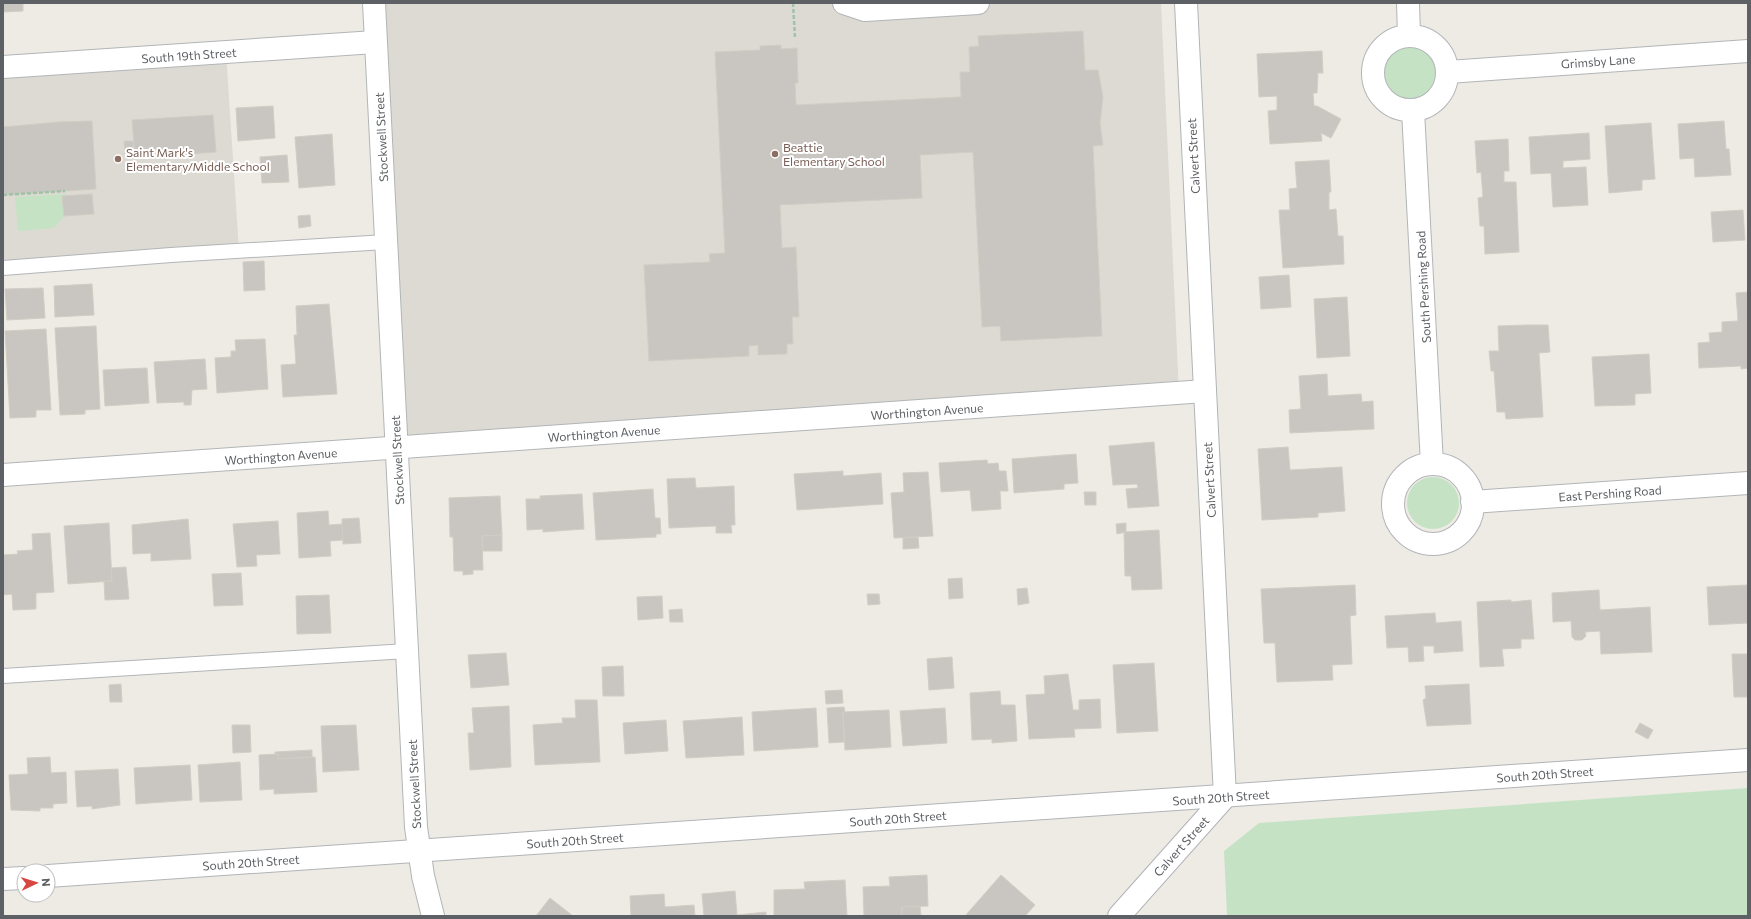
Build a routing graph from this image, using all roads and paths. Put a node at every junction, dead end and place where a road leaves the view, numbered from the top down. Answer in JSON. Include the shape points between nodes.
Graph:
{"nodes":[{"id":1,"x":374,"y":3,"type":"edge"},
{"id":2,"x":793,"y":3,"type":"edge"},
{"id":3,"x":844,"y":3,"type":"edge"},
{"id":4,"x":978,"y":3,"type":"edge"},
{"id":5,"x":1186,"y":3,"type":"edge"},
{"id":6,"x":1408,"y":3,"type":"edge"},
{"id":7,"x":1409,"y":36,"type":"junction"},
{"id":8,"x":795,"y":38,"type":"dead end"},
{"id":9,"x":376,"y":42,"type":"junction"},
{"id":10,"x":1748,"y":51,"type":"edge"},
{"id":11,"x":3,"y":67,"type":"edge"},
{"id":12,"x":1448,"y":72,"type":"junction"},
{"id":13,"x":1413,"y":111,"type":"junction"},
{"id":14,"x":65,"y":191,"type":"dead end"},
{"id":15,"x":3,"y":195,"type":"edge"},
{"id":16,"x":386,"y":242,"type":"junction"},
{"id":17,"x":3,"y":268,"type":"edge"},
{"id":18,"x":1204,"y":391,"type":"junction"},
{"id":19,"x":397,"y":448,"type":"junction"},
{"id":20,"x":1432,"y":464,"type":"junction"},
{"id":21,"x":3,"y":475,"type":"edge"},
{"id":22,"x":1748,"y":483,"type":"edge"},
{"id":23,"x":1472,"y":502,"type":"junction"},
{"id":24,"x":407,"y":651,"type":"junction"},
{"id":25,"x":3,"y":676,"type":"edge"},
{"id":26,"x":1748,"y":760,"type":"edge"},
{"id":27,"x":1225,"y":797,"type":"junction"},
{"id":28,"x":418,"y":850,"type":"junction"},
{"id":29,"x":56,"y":875,"type":"edge"},
{"id":30,"x":16,"y":878,"type":"edge"},
{"id":31,"x":3,"y":879,"type":"edge"},
{"id":32,"x":433,"y":916,"type":"edge"},
{"id":33,"x":1119,"y":916,"type":"edge"}],
"edges":[{"from":1,"to":9,"type":"street","name":"Stockwell Street"},
{"from":2,"to":8,"type":"path"},
{"from":3,"to":4,"type":"street","via":[[865,10],[880,10]]},
{"from":5,"to":18,"type":"street","name":"Calvert Street"},
{"from":6,"to":7,"type":"street"},
{"from":7,"to":12,"type":"street","via":[[1423,38],[1432,43],[1442,54]]},
{"from":7,"to":13,"type":"street","via":[[1391,41],[1384,47],[1377,56],[1373,68],[1375,84],[1387,103],[1399,109]]},
{"from":9,"to":11,"type":"street","name":"South 19th Street"},
{"from":9,"to":16,"type":"street","name":"Stockwell Street"},
{"from":10,"to":12,"type":"street","name":"Grimsby Lane"},
{"from":12,"to":13,"type":"street","via":[[1443,92],[1435,102]]},
{"from":13,"to":20,"type":"street","name":"South Pershing Road"},
{"from":14,"to":15,"type":"path"},
{"from":16,"to":17,"type":"lane"},
{"from":16,"to":19,"type":"street","name":"Stockwell Street"},
{"from":18,"to":19,"type":"street","name":"Worthington Avenue"},
{"from":18,"to":27,"type":"street","name":"Calvert Street"},
{"from":19,"to":21,"type":"street","name":"Worthington Avenue"},
{"from":19,"to":24,"type":"street","name":"Stockwell Street"},
{"from":20,"to":23,"type":"street","via":[[1452,469],[1460,475],[1471,492]]},
{"from":20,"to":23,"type":"street","via":[[1410,471],[1396,489],[1394,513],[1406,534],[1430,544],[1444,543],[1456,537],[1465,528],[1471,516]]},
{"from":22,"to":23,"type":"street","name":"East Pershing Road"},
{"from":24,"to":25,"type":"lane"},
{"from":24,"to":28,"type":"street","name":"Stockwell Street"},
{"from":26,"to":27,"type":"street","name":"South 20th Street"},
{"from":27,"to":28,"type":"street","name":"South 20th Street"},
{"from":27,"to":33,"type":"street","name":"Calvert Street"},
{"from":28,"to":29,"type":"street","name":"South 20th Street"},
{"from":28,"to":32,"type":"street","name":"Stockwell Street"},
{"from":30,"to":31,"type":"street"}]}
